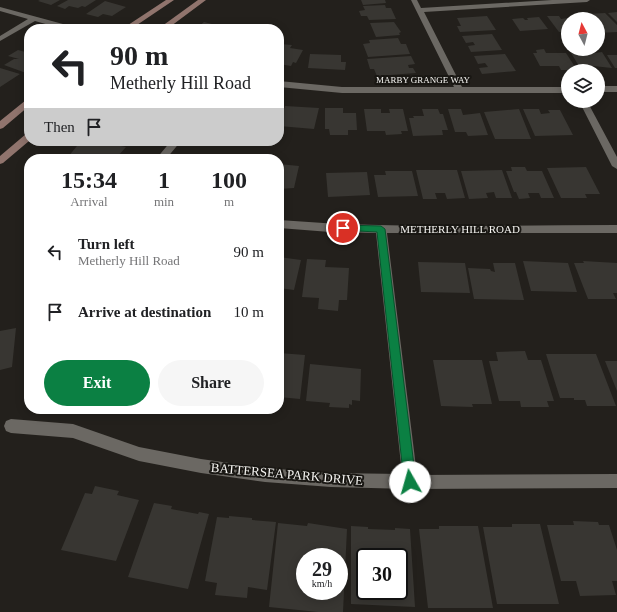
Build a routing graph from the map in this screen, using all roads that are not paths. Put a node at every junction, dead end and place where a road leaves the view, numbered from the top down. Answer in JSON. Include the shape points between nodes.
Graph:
{"nodes":[{"id":1,"x":171,"y":0,"type":"edge"},
{"id":2,"x":203,"y":0,"type":"edge"},
{"id":3,"x":414,"y":0,"type":"edge"},
{"id":4,"x":587,"y":0,"type":"edge"},
{"id":5,"x":0,"y":9,"type":"edge"},
{"id":6,"x":419,"y":10,"type":"junction"},
{"id":7,"x":33,"y":19,"type":"junction"},
{"id":8,"x":24,"y":24,"type":"edge"},
{"id":9,"x":25,"y":24,"type":"edge"},
{"id":10,"x":52,"y":24,"type":"edge"},
{"id":11,"x":134,"y":24,"type":"edge"},
{"id":12,"x":169,"y":24,"type":"edge"},
{"id":13,"x":0,"y":39,"type":"edge"},
{"id":14,"x":284,"y":84,"type":"edge"},
{"id":15,"x":605,"y":89,"type":"edge"},
{"id":16,"x":617,"y":89,"type":"edge"},
{"id":17,"x":459,"y":90,"type":"junction"},
{"id":18,"x":561,"y":90,"type":"edge"},
{"id":19,"x":24,"y":106,"type":"edge"},
{"id":20,"x":587,"y":108,"type":"edge"},
{"id":21,"x":0,"y":126,"type":"edge"},
{"id":22,"x":24,"y":140,"type":"edge"},
{"id":23,"x":172,"y":146,"type":"edge"},
{"id":24,"x":165,"y":154,"type":"edge"},
{"id":25,"x":0,"y":161,"type":"edge"},
{"id":26,"x":617,"y":166,"type":"edge"},
{"id":27,"x":284,"y":224,"type":"edge"},
{"id":28,"x":381,"y":229,"type":"junction"},
{"id":29,"x":617,"y":229,"type":"edge"},
{"id":30,"x":11,"y":426,"type":"dead end"},
{"id":31,"x":617,"y":481,"type":"edge"},
{"id":32,"x":410,"y":482,"type":"junction"}],
"edges":[{"from":1,"to":11,"type":"main road"},
{"from":2,"to":12,"type":"main road"},
{"from":3,"to":6,"type":"street"},
{"from":4,"to":6,"type":"street"},
{"from":5,"to":7,"type":"street"},
{"from":6,"to":17,"type":"street"},
{"from":7,"to":9,"type":"street"},
{"from":7,"to":10,"type":"street"},
{"from":8,"to":13,"type":"street"},
{"from":14,"to":17,"type":"street","name":"MARBY GRANGE WAY","via":[[342,90]]},
{"from":15,"to":16,"type":"street"},
{"from":17,"to":18,"type":"street","name":"MARBY GRANGE WAY"},
{"from":19,"to":21,"type":"main road"},
{"from":20,"to":26,"type":"street"},
{"from":22,"to":25,"type":"main road"},
{"from":23,"to":24,"type":"street"},
{"from":27,"to":28,"type":"street","name":"METHERLY HILL ROAD"},
{"from":28,"to":29,"type":"street","name":"METHERLY HILL ROAD"},
{"from":28,"to":32,"type":"street"},
{"from":30,"to":32,"type":"street","name":"BATTERSEA PARK DRIVE","via":[[73,431],[139,454],[265,475]]},
{"from":31,"to":32,"type":"street","name":"BATTERSEA PARK DRIVE"}]}
